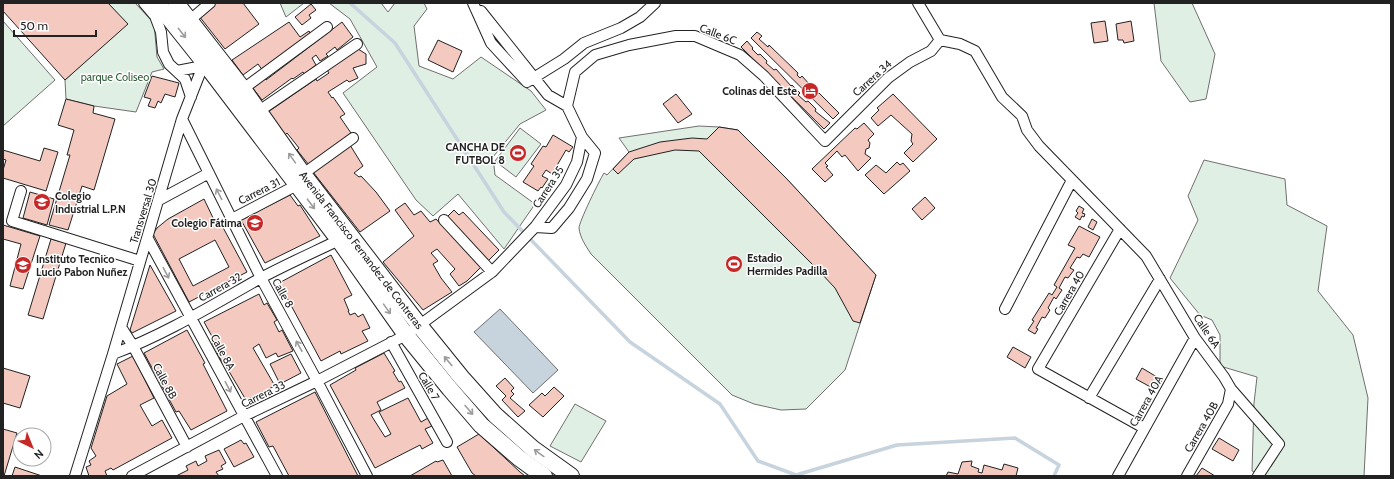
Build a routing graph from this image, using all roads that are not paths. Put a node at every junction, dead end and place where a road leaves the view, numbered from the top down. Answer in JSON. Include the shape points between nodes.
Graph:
{"nodes":[{"id":1,"x":144,"y":3,"type":"edge"},
{"id":2,"x":157,"y":3,"type":"edge"},
{"id":3,"x":176,"y":3,"type":"edge"},
{"id":4,"x":210,"y":3,"type":"edge"},
{"id":5,"x":474,"y":3,"type":"edge"},
{"id":6,"x":655,"y":3,"type":"edge"},
{"id":7,"x":918,"y":3,"type":"edge"},
{"id":8,"x":190,"y":20,"type":"junction"},
{"id":9,"x":327,"y":27,"type":"dead end"},
{"id":10,"x":940,"y":40,"type":"junction"},
{"id":11,"x":358,"y":44,"type":"dead end"},
{"id":12,"x":206,"y":58,"type":"junction"},
{"id":13,"x":564,"y":59,"type":"junction"},
{"id":14,"x":177,"y":71,"type":"junction"},
{"id":15,"x":575,"y":72,"type":"junction"},
{"id":16,"x":535,"y":79,"type":"junction"},
{"id":17,"x":243,"y":89,"type":"junction"},
{"id":18,"x":191,"y":97,"type":"junction"},
{"id":19,"x":567,"y":106,"type":"junction"},
{"id":20,"x":259,"y":111,"type":"junction"},
{"id":21,"x":182,"y":119,"type":"junction"},
{"id":22,"x":582,"y":137,"type":"junction"},
{"id":23,"x":353,"y":138,"type":"dead end"},
{"id":24,"x":824,"y":141,"type":"joint"},
{"id":25,"x":209,"y":173,"type":"junction"},
{"id":26,"x":300,"y":180,"type":"junction"},
{"id":27,"x":1072,"y":180,"type":"junction"},
{"id":28,"x":21,"y":191,"type":"dead end"},
{"id":29,"x":159,"y":200,"type":"junction"},
{"id":30,"x":232,"y":219,"type":"junction"},
{"id":31,"x":444,"y":220,"type":"dead end"},
{"id":32,"x":1120,"y":229,"type":"junction"},
{"id":33,"x":532,"y":230,"type":"junction"},
{"id":34,"x":148,"y":238,"type":"junction"},
{"id":35,"x":339,"y":240,"type":"junction"},
{"id":36,"x":140,"y":261,"type":"junction"},
{"id":37,"x":492,"y":272,"type":"junction"},
{"id":38,"x":261,"y":278,"type":"junction"},
{"id":39,"x":1160,"y":279,"type":"junction"},
{"id":40,"x":1005,"y":309,"type":"dead end"},
{"id":41,"x":191,"y":318,"type":"junction"},
{"id":42,"x":419,"y":325,"type":"junction"},
{"id":43,"x":121,"y":327,"type":"junction"},
{"id":44,"x":406,"y":335,"type":"junction"},
{"id":45,"x":1195,"y":338,"type":"junction"},
{"id":46,"x":391,"y":342,"type":"junction"},
{"id":47,"x":133,"y":346,"type":"junction"},
{"id":48,"x":113,"y":354,"type":"junction"},
{"id":49,"x":318,"y":380,"type":"junction"},
{"id":50,"x":1231,"y":389,"type":"junction"},
{"id":51,"x":1089,"y":398,"type":"junction"},
{"id":52,"x":244,"y":416,"type":"junction"},
{"id":53,"x":1144,"y":428,"type":"junction"},
{"id":54,"x":447,"y":442,"type":"dead end"},
{"id":55,"x":187,"y":447,"type":"junction"},
{"id":56,"x":75,"y":476,"type":"edge"},
{"id":57,"x":132,"y":476,"type":"edge"},
{"id":58,"x":277,"y":476,"type":"edge"},
{"id":59,"x":367,"y":476,"type":"edge"},
{"id":60,"x":544,"y":476,"type":"edge"},
{"id":61,"x":571,"y":476,"type":"edge"},
{"id":62,"x":1118,"y":476,"type":"edge"},
{"id":63,"x":1187,"y":476,"type":"edge"},
{"id":64,"x":1258,"y":476,"type":"edge"}],
"edges":[{"from":1,"to":14,"type":"street","via":[[155,16],[163,52],[169,64]]},
{"from":2,"to":12,"type":"main road","name":"Avenida Francisco Fernandez de Contreras","one_way":true},
{"from":3,"to":8,"type":"main road","name":"Avenida Francisco Fernandez de Contreras"},
{"from":4,"to":8,"type":"street"},
{"from":5,"to":16,"type":"street","via":[[491,43],[527,82]]},
{"from":6,"to":13,"type":"street","via":[[640,18],[584,43]]},
{"from":7,"to":10,"type":"street"},
{"from":8,"to":12,"type":"main road","name":"Avenida Francisco Fernandez de Contreras"},
{"from":9,"to":17,"type":"street"},
{"from":10,"to":24,"type":"street","name":"Carrera 34","via":[[931,51],[888,78]]},
{"from":10,"to":27,"type":"street","name":"Calle 6A","via":[[960,44],[974,51],[1002,97],[1022,116],[1027,130],[1039,146]]},
{"from":11,"to":20,"type":"street"},
{"from":12,"to":14,"type":"street"},
{"from":12,"to":17,"type":"main road","name":"Avenida Francisco Fernandez de Contreras"},
{"from":12,"to":18,"type":"street","name":"Transversal 30"},
{"from":12,"to":26,"type":"main road","name":"Avenida Francisco Fernandez de Contreras"},
{"from":13,"to":15,"type":"street"},
{"from":13,"to":16,"type":"street"},
{"from":14,"to":18,"type":"street"},
{"from":15,"to":19,"type":"street"},
{"from":15,"to":24,"type":"street","name":"Calle 6C","via":[[595,55],[676,36],[695,36],[740,56],[764,76]]},
{"from":16,"to":19,"type":"street","via":[[548,95]]},
{"from":17,"to":20,"type":"main road","name":"Avenida Francisco Fernandez de Contreras"},
{"from":18,"to":21,"type":"street","name":"Transversal 30"},
{"from":19,"to":22,"type":"street"},
{"from":26,"to":20,"type":"main road","name":"Avenida Francisco Fernandez de Contreras","one_way":true},
{"from":21,"to":25,"type":"street","name":"Calle 8"},
{"from":21,"to":29,"type":"street","name":"Transversal 30"},
{"from":22,"to":33,"type":"street","name":"Carrera 35","via":[[577,162],[566,185]]},
{"from":22,"to":33,"type":"street","via":[[595,153],[588,179],[552,228]]},
{"from":23,"to":26,"type":"street","name":"Carrera 31"},
{"from":25,"to":29,"type":"street"},
{"from":30,"to":25,"type":"street","name":"Calle 8","one_way":true},
{"from":26,"to":30,"type":"street","name":"Carrera 31"},
{"from":26,"to":35,"type":"main road","name":"Avenida Francisco Fernandez de Contreras","one_way":true},
{"from":26,"to":42,"type":"main road","name":"Avenida Francisco Fernandez de Contreras"},
{"from":27,"to":32,"type":"street","name":"Calle 6A"},
{"from":27,"to":40,"type":"street"},
{"from":28,"to":36,"type":"street","via":[[12,221]]},
{"from":29,"to":34,"type":"street","name":"Transversal 30"},
{"from":30,"to":38,"type":"street","name":"Calle 8"},
{"from":31,"to":37,"type":"street"},
{"from":32,"to":39,"type":"street","name":"Calle 6A","via":[[1146,256]]},
{"from":32,"to":51,"type":"street","name":"Carrera 40","via":[[1038,369]]},
{"from":33,"to":37,"type":"street","name":"Carrera 35"},
{"from":34,"to":36,"type":"street","name":"Transversal 30"},
{"from":34,"to":41,"type":"street","name":"Calle 8A","one_way":true},
{"from":35,"to":38,"type":"street","name":"Carrera 32"},
{"from":35,"to":44,"type":"main road","name":"Avenida Francisco Fernandez de Contreras","one_way":true},
{"from":36,"to":43,"type":"street","name":"Transversal 30"},
{"from":37,"to":42,"type":"street","name":"Carrera 33"},
{"from":38,"to":41,"type":"street","name":"Carrera 32"},
{"from":49,"to":38,"type":"street","name":"Calle 8","one_way":true},
{"from":39,"to":45,"type":"street","name":"Calle 6A"},
{"from":39,"to":51,"type":"street"},
{"from":41,"to":47,"type":"street","name":"Carrera 32"},
{"from":41,"to":52,"type":"street","name":"Calle 8A","one_way":true},
{"from":42,"to":44,"type":"street","name":"Carrera 33"},
{"from":61,"to":42,"type":"main road","name":"Avenida Francisco Fernandez de Contreras","one_way":true,"via":[[532,448],[495,415]]},
{"from":43,"to":47,"type":"street","name":"Calle 8B"},
{"from":43,"to":48,"type":"street","name":"Transversal 30"},
{"from":44,"to":46,"type":"street","name":"Carrera 33"},
{"from":44,"to":60,"type":"main road","name":"Avenida Francisco Fernandez de Contreras","one_way":true,"via":[[481,425]]},
{"from":45,"to":50,"type":"street","name":"Calle 6A"},
{"from":45,"to":53,"type":"street","name":"Carrera 40A"},
{"from":46,"to":49,"type":"street","name":"Carrera 33"},
{"from":46,"to":54,"type":"street","name":"Calle 7"},
{"from":47,"to":48,"type":"street","name":"Carrera 32"},
{"from":47,"to":55,"type":"street","name":"Calle 8B"},
{"from":48,"to":56,"type":"street","name":"Transversal 30"},
{"from":49,"to":52,"type":"street","name":"Carrera 33"},
{"from":49,"to":59,"type":"street","name":"Calle 8"},
{"from":50,"to":63,"type":"street","name":"Carrera 40B","via":[[1228,404]]},
{"from":50,"to":64,"type":"street","name":"Calle 6A","via":[[1279,444]]},
{"from":51,"to":53,"type":"street"},
{"from":52,"to":55,"type":"street","name":"Carrera 33"},
{"from":52,"to":58,"type":"street","name":"Calle 8A"},
{"from":53,"to":62,"type":"street","name":"Carrera 40A"},
{"from":55,"to":57,"type":"street","name":"Carrera 33"}]}
